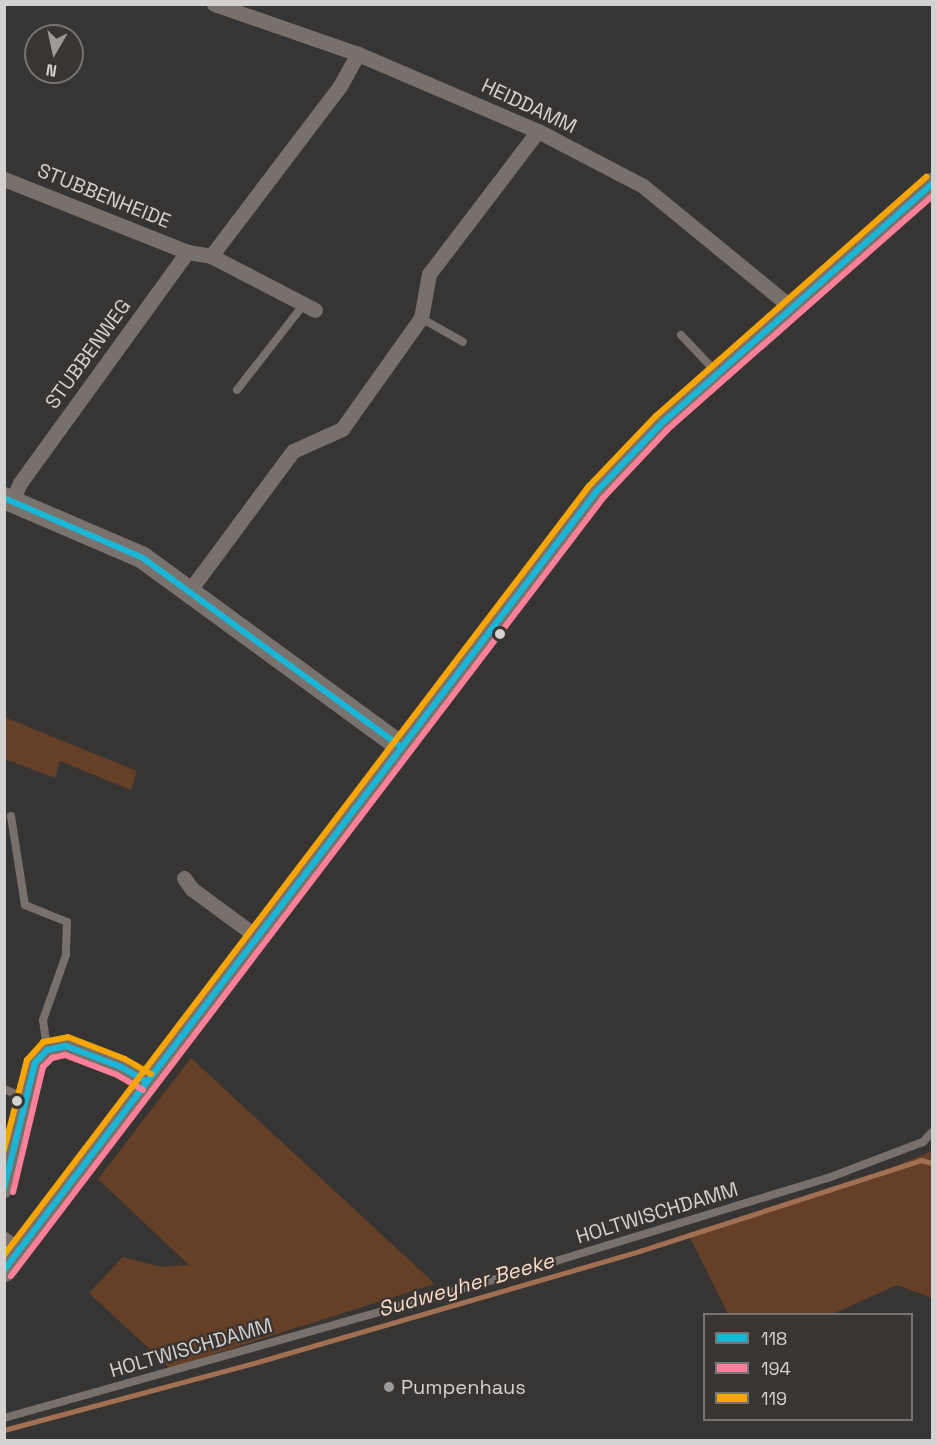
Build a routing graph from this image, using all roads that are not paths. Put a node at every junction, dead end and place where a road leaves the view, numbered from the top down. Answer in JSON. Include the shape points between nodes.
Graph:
{"nodes":[{"id":1,"x":214,"y":4,"type":"edge"},
{"id":2,"x":358,"y":54,"type":"junction"},
{"id":3,"x":538,"y":131,"type":"junction"},
{"id":4,"x":4,"y":179,"type":"edge"},
{"id":5,"x":933,"y":184,"type":"edge"},
{"id":6,"x":187,"y":252,"type":"junction"},
{"id":7,"x":212,"y":256,"type":"junction"},
{"id":8,"x":310,"y":307,"type":"joint"},
{"id":9,"x":792,"y":308,"type":"junction"},
{"id":10,"x":421,"y":318,"type":"junction"},
{"id":11,"x":681,"y":335,"type":"dead end"},
{"id":12,"x":463,"y":342,"type":"dead end"},
{"id":13,"x":717,"y":373,"type":"junction"},
{"id":14,"x":237,"y":390,"type":"dead end"},
{"id":15,"x":8,"y":500,"type":"edge"},
{"id":16,"x":190,"y":590,"type":"junction"},
{"id":17,"x":401,"y":747,"type":"junction"},
{"id":18,"x":11,"y":816,"type":"dead end"},
{"id":19,"x":184,"y":878,"type":"dead end"},
{"id":20,"x":257,"y":937,"type":"junction"},
{"id":21,"x":47,"y":1050,"type":"junction"},
{"id":22,"x":147,"y":1082,"type":"junction"},
{"id":23,"x":4,"y":1089,"type":"edge"},
{"id":24,"x":28,"y":1099,"type":"junction"},
{"id":25,"x":933,"y":1132,"type":"edge"},
{"id":26,"x":4,"y":1190,"type":"edge"},
{"id":27,"x":11,"y":1244,"type":"edge"},
{"id":28,"x":4,"y":1271,"type":"edge"},
{"id":29,"x":4,"y":1419,"type":"edge"}],
"edges":[{"from":1,"to":2,"type":"street","name":"HEIDDAMM"},
{"from":2,"to":3,"type":"street","name":"HEIDDAMM"},
{"from":2,"to":7,"type":"street","via":[[340,86]]},
{"from":3,"to":9,"type":"street","name":"HEIDDAMM","via":[[665,201]]},
{"from":3,"to":10,"type":"street","via":[[429,274]]},
{"from":4,"to":6,"type":"street","name":"STUBBENHEIDE"},
{"from":5,"to":9,"type":"main road"},
{"from":6,"to":7,"type":"street"},
{"from":6,"to":15,"type":"street","name":"STUBBENWEG"},
{"from":7,"to":8,"type":"street"},
{"from":8,"to":14,"type":"lane"},
{"from":9,"to":13,"type":"main road"},
{"from":10,"to":12,"type":"lane"},
{"from":10,"to":16,"type":"street","via":[[342,429],[293,451]]},
{"from":11,"to":13,"type":"lane"},
{"from":13,"to":17,"type":"main road","via":[[631,453],[596,492]]},
{"from":15,"to":16,"type":"main road","via":[[124,548]]},
{"from":16,"to":17,"type":"main road"},
{"from":17,"to":20,"type":"main road"},
{"from":18,"to":21,"type":"lane","via":[[26,905],[67,922],[66,955],[43,1020]]},
{"from":19,"to":20,"type":"street","via":[[192,889]]},
{"from":20,"to":22,"type":"main road"},
{"from":21,"to":22,"type":"street","via":[[66,1046],[122,1067]]},
{"from":21,"to":24,"type":"street","via":[[35,1063]]},
{"from":22,"to":27,"type":"main road"},
{"from":23,"to":24,"type":"lane"},
{"from":24,"to":26,"type":"street"},
{"from":25,"to":29,"type":"lane","name":"HOLTWISCHDAMM","via":[[923,1142],[817,1181],[507,1276]]},
{"from":27,"to":28,"type":"main road"}]}
